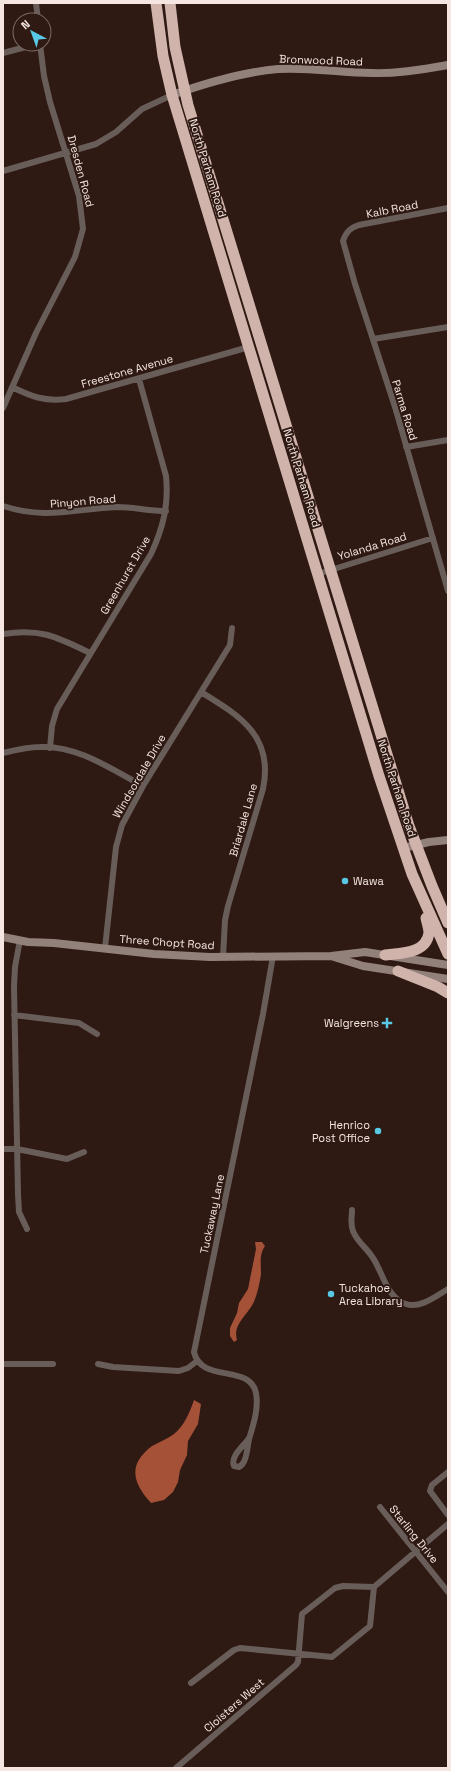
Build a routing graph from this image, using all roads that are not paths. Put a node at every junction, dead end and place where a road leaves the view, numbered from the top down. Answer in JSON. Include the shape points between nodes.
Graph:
{"nodes":[{"id":1,"x":156,"y":3,"type":"edge"},
{"id":2,"x":170,"y":3,"type":"edge"},
{"id":3,"x":40,"y":52,"type":"edge"},
{"id":4,"x":448,"y":65,"type":"edge"},
{"id":5,"x":184,"y":91,"type":"junction"},
{"id":6,"x":172,"y":95,"type":"junction"},
{"id":7,"x":66,"y":153,"type":"junction"},
{"id":8,"x":3,"y":171,"type":"edge"},
{"id":9,"x":448,"y":208,"type":"edge"},
{"id":10,"x":345,"y":236,"type":"joint"},
{"id":11,"x":448,"y":327,"type":"edge"},
{"id":12,"x":374,"y":339,"type":"junction"},
{"id":13,"x":261,"y":343,"type":"junction"},
{"id":14,"x":249,"y":347,"type":"junction"},
{"id":15,"x":139,"y":378,"type":"junction"},
{"id":16,"x":12,"y":387,"type":"junction"},
{"id":17,"x":3,"y":408,"type":"edge"},
{"id":18,"x":448,"y":440,"type":"edge"},
{"id":19,"x":406,"y":447,"type":"junction"},
{"id":20,"x":3,"y":506,"type":"edge"},
{"id":21,"x":166,"y":511,"type":"junction"},
{"id":22,"x":433,"y":538,"type":"junction"},
{"id":23,"x":331,"y":570,"type":"junction"},
{"id":24,"x":318,"y":574,"type":"junction"},
{"id":25,"x":448,"y":591,"type":"edge"},
{"id":26,"x":232,"y":628,"type":"dead end"},
{"id":27,"x":3,"y":634,"type":"edge"},
{"id":28,"x":90,"y":652,"type":"junction"},
{"id":29,"x":201,"y":692,"type":"junction"},
{"id":30,"x":50,"y":748,"type":"junction"},
{"id":31,"x":3,"y":753,"type":"edge"},
{"id":32,"x":143,"y":786,"type":"junction"},
{"id":33,"x":448,"y":840,"type":"edge"},
{"id":34,"x":416,"y":844,"type":"junction"},
{"id":35,"x":403,"y":848,"type":"junction"},
{"id":36,"x":424,"y":903,"type":"junction"},
{"id":37,"x":448,"y":922,"type":"edge"},
{"id":38,"x":3,"y":937,"type":"edge"},
{"id":39,"x":20,"y":940,"type":"junction"},
{"id":40,"x":105,"y":948,"type":"junction"},
{"id":41,"x":448,"y":954,"type":"edge"},
{"id":42,"x":385,"y":955,"type":"junction"},
{"id":43,"x":273,"y":956,"type":"junction"},
{"id":44,"x":331,"y":956,"type":"junction"},
{"id":45,"x":223,"y":957,"type":"junction"},
{"id":46,"x":448,"y":965,"type":"edge"},
{"id":47,"x":398,"y":971,"type":"junction"},
{"id":48,"x":448,"y":979,"type":"edge"},
{"id":49,"x":448,"y":993,"type":"edge"},
{"id":50,"x":14,"y":1015,"type":"junction"},
{"id":51,"x":98,"y":1034,"type":"dead end"},
{"id":52,"x":3,"y":1149,"type":"edge"},
{"id":53,"x":17,"y":1149,"type":"junction"},
{"id":54,"x":84,"y":1152,"type":"dead end"},
{"id":55,"x":352,"y":1210,"type":"dead end"},
{"id":56,"x":27,"y":1229,"type":"dead end"},
{"id":57,"x":448,"y":1289,"type":"edge"},
{"id":58,"x":197,"y":1361,"type":"junction"},
{"id":59,"x":3,"y":1364,"type":"edge"},
{"id":60,"x":53,"y":1364,"type":"dead end"},
{"id":61,"x":98,"y":1364,"type":"dead end"},
{"id":62,"x":249,"y":1438,"type":"dead end"},
{"id":63,"x":448,"y":1472,"type":"edge"},
{"id":64,"x":380,"y":1507,"type":"dead end"},
{"id":65,"x":448,"y":1515,"type":"edge"},
{"id":66,"x":448,"y":1524,"type":"edge"},
{"id":67,"x":415,"y":1552,"type":"junction"},
{"id":68,"x":374,"y":1587,"type":"junction"},
{"id":69,"x":448,"y":1592,"type":"edge"},
{"id":70,"x":298,"y":1655,"type":"junction"},
{"id":71,"x":191,"y":1683,"type":"dead end"},
{"id":72,"x":176,"y":1768,"type":"edge"}],
"edges":[{"from":1,"to":6,"type":"highway","name":"North Parham Road","via":[[163,56]]},
{"from":2,"to":5,"type":"highway","name":"North Parham Road"},
{"from":3,"to":7,"type":"street","name":"Dresden Road","via":[[50,102]]},
{"from":4,"to":5,"type":"main road","name":"Bronwood Road","via":[[379,73],[301,68],[265,70]]},
{"from":5,"to":6,"type":"main road","name":"Bronwood Road"},
{"from":5,"to":13,"type":"highway","name":"North Parham Road"},
{"from":6,"to":7,"type":"street","via":[[142,109],[105,139]]},
{"from":6,"to":14,"type":"highway","name":"North Parham Road"},
{"from":7,"to":8,"type":"street"},
{"from":7,"to":16,"type":"street","name":"Dresden Road","via":[[82,208],[81,239],[75,257]]},
{"from":9,"to":10,"type":"street","name":"Kalb Road","via":[[359,225],[350,229]]},
{"from":10,"to":12,"type":"street","name":"Parma Road","via":[[345,250]]},
{"from":11,"to":12,"type":"street"},
{"from":12,"to":19,"type":"street","name":"Parma Road"},
{"from":13,"to":14,"type":"highway"},
{"from":13,"to":23,"type":"highway","name":"North Parham Road"},
{"from":14,"to":15,"type":"street","name":"Freestone Avenue"},
{"from":14,"to":24,"type":"highway","name":"North Parham Road"},
{"from":15,"to":16,"type":"street","name":"Freestone Avenue","via":[[56,400],[39,398]]},
{"from":15,"to":21,"type":"street","name":"Greenhurst Drive","via":[[166,476]]},
{"from":16,"to":17,"type":"street","name":"Dresden Road"},
{"from":18,"to":19,"type":"street"},
{"from":19,"to":22,"type":"street","name":"Parma Road"},
{"from":20,"to":21,"type":"street","name":"Pinyon Road","via":[[20,511],[50,514],[115,507]]},
{"from":21,"to":28,"type":"street","name":"Greenhurst Drive","via":[[161,532],[151,554]]},
{"from":22,"to":23,"type":"street","name":"Yolanda Road"},
{"from":22,"to":25,"type":"street","name":"Parma Road"},
{"from":23,"to":24,"type":"street","name":"Yolanda Road"},
{"from":23,"to":34,"type":"highway","name":"North Parham Road"},
{"from":24,"to":35,"type":"highway","name":"North Parham Road"},
{"from":26,"to":29,"type":"street","name":"Windsordale Drive","via":[[230,645]]},
{"from":27,"to":28,"type":"street","via":[[20,631],[44,633]]},
{"from":28,"to":30,"type":"street","name":"Greenhurst Drive","via":[[56,709]]},
{"from":29,"to":32,"type":"street","name":"Windsordale Drive"},
{"from":29,"to":45,"type":"street","name":"Briardale Lane","via":[[246,722],[257,737],[265,762],[262,794],[228,906]]},
{"from":30,"to":31,"type":"street","via":[[29,748]]},
{"from":30,"to":32,"type":"street","via":[[64,749],[82,755]]},
{"from":32,"to":40,"type":"street","name":"Windsordale Drive","via":[[127,813],[118,836]]},
{"from":33,"to":34,"type":"main road"},
{"from":34,"to":35,"type":"main road"},
{"from":34,"to":37,"type":"highway","name":"North Parham Road"},
{"from":35,"to":36,"type":"highway","name":"North Parham Road"},
{"from":36,"to":41,"type":"highway","name":"North Parham Road"},
{"from":36,"to":42,"type":"highway","via":[[429,932],[426,941],[414,951]]},
{"from":38,"to":39,"type":"main road","name":"Three Chopt Road"},
{"from":39,"to":40,"type":"main road","name":"Three Chopt Road"},
{"from":39,"to":50,"type":"street","via":[[15,967]]},
{"from":40,"to":45,"type":"main road","name":"Three Chopt Road","via":[[154,954]]},
{"from":42,"to":44,"type":"main road","name":"Three Chopt Road","via":[[365,952]]},
{"from":42,"to":46,"type":"main road","name":"Three Chopt Road"},
{"from":43,"to":44,"type":"main road","name":"Three Chopt Road"},
{"from":43,"to":45,"type":"main road","name":"Three Chopt Road"},
{"from":43,"to":58,"type":"street","name":"Tuckaway Lane","via":[[194,1347]]},
{"from":44,"to":47,"type":"main road","name":"Three Chopt Road","via":[[363,966]]},
{"from":47,"to":48,"type":"main road","name":"Three Chopt Road"},
{"from":47,"to":49,"type":"highway"},
{"from":50,"to":51,"type":"street","via":[[79,1023]]},
{"from":50,"to":53,"type":"street"},
{"from":52,"to":53,"type":"street"},
{"from":53,"to":54,"type":"street","via":[[67,1159]]},
{"from":53,"to":56,"type":"street","via":[[18,1212]]},
{"from":55,"to":57,"type":"street","via":[[351,1224],[354,1235],[373,1257],[386,1284],[398,1300],[407,1305],[420,1305]]},
{"from":58,"to":61,"type":"street","via":[[179,1371]]},
{"from":58,"to":62,"type":"street","via":[[212,1371],[245,1379],[255,1389],[257,1403]]},
{"from":59,"to":60,"type":"street"},
{"from":63,"to":65,"type":"street","via":[[432,1485],[430,1491]]},
{"from":64,"to":67,"type":"street","name":"Starling Drive"},
{"from":66,"to":67,"type":"street"},
{"from":67,"to":68,"type":"street"},
{"from":67,"to":69,"type":"street","name":"Starling Drive"},
{"from":68,"to":70,"type":"street","via":[[371,1622],[368,1627],[332,1657]]},
{"from":68,"to":70,"type":"street","name":"Cloisters West","via":[[335,1588],[302,1614]]},
{"from":70,"to":71,"type":"street","via":[[240,1648]]},
{"from":70,"to":72,"type":"street","name":"Cloisters West","via":[[296,1665]]}]}
